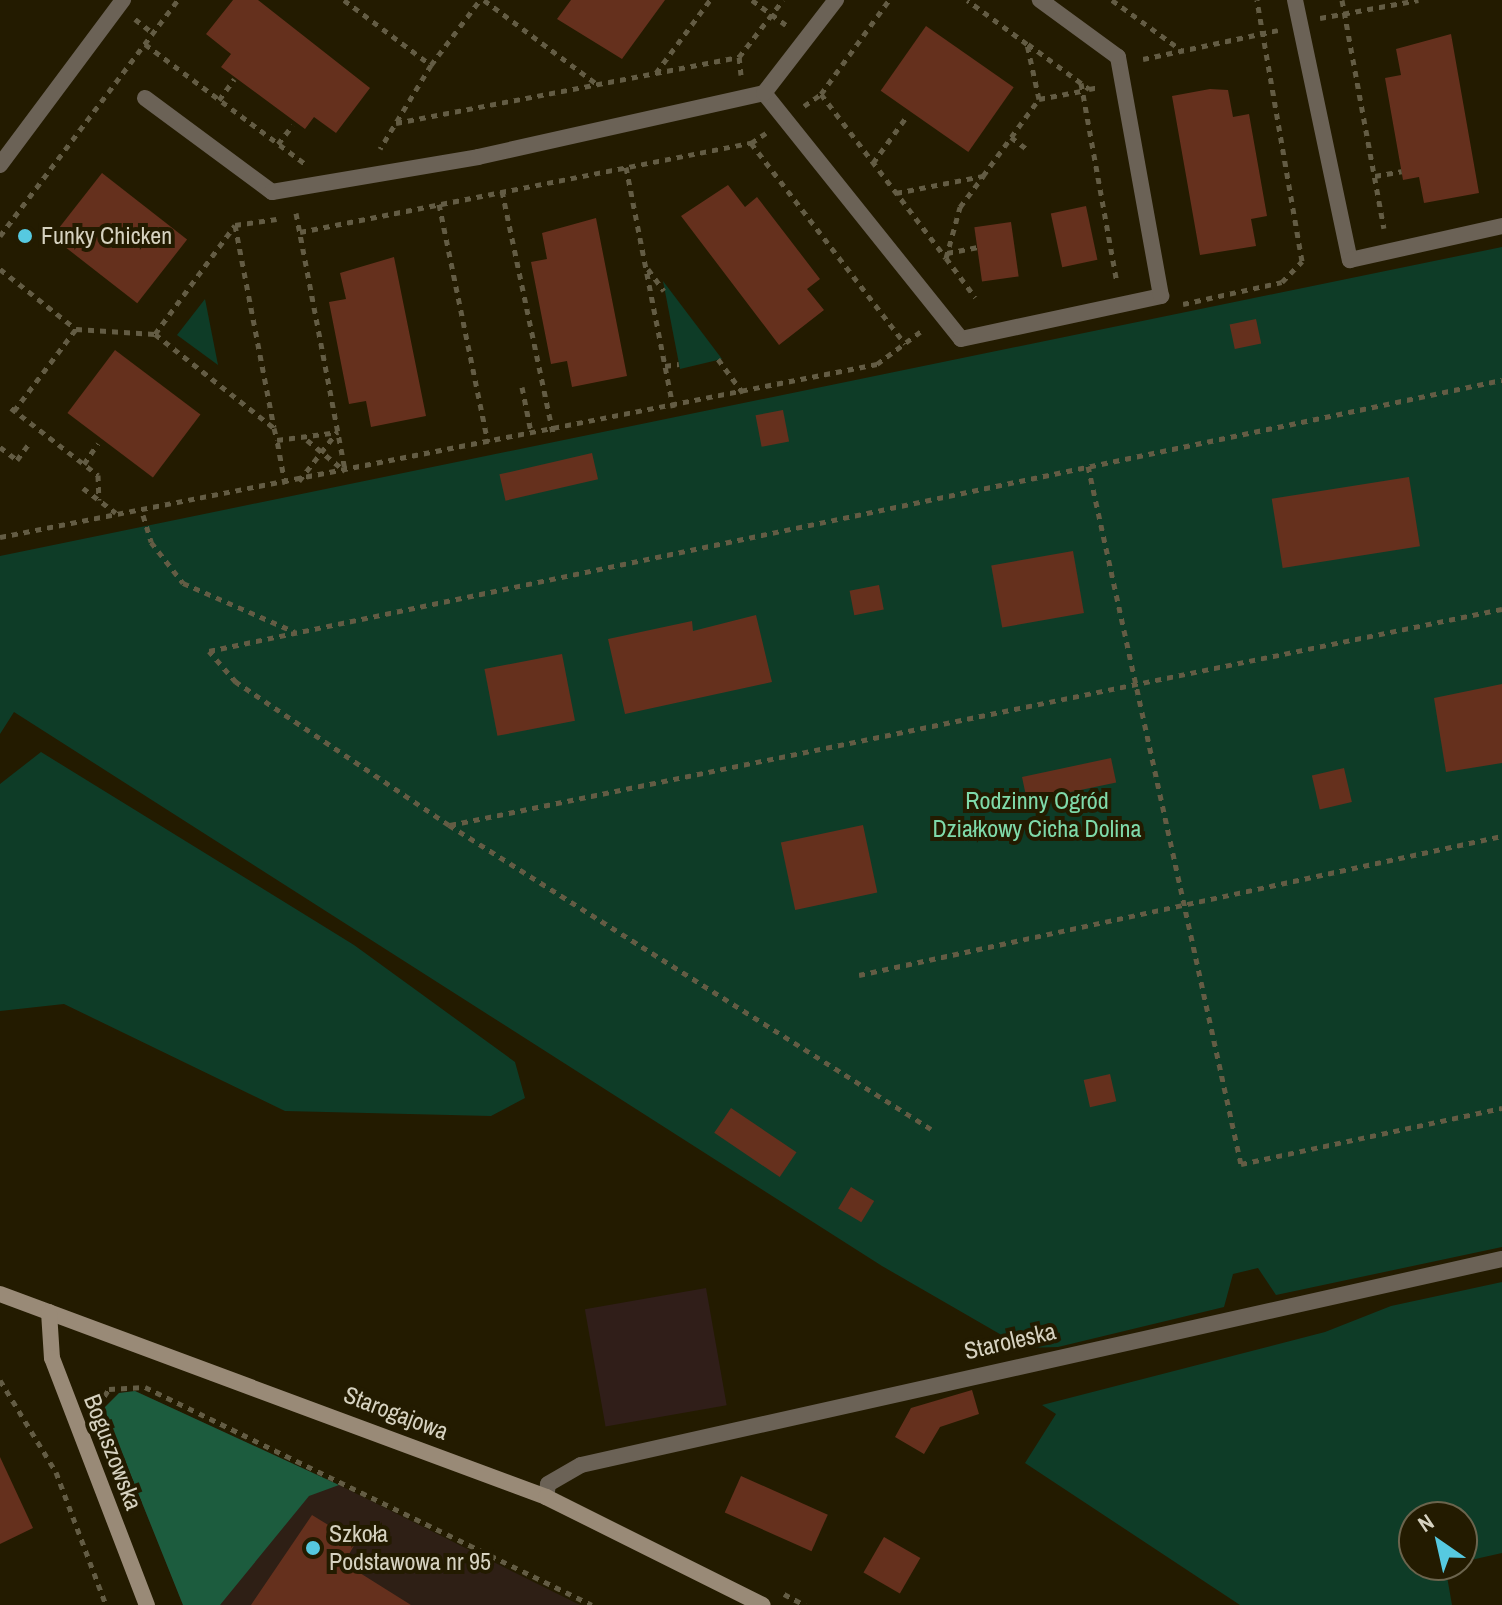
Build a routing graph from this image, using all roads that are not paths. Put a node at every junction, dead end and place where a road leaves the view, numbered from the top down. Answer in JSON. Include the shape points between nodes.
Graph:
{"nodes":[{"id":1,"x":123,"y":0,"type":"edge"},
{"id":2,"x":1040,"y":0,"type":"edge"},
{"id":3,"x":1295,"y":0,"type":"edge"},
{"id":4,"x":833,"y":1,"type":"edge"},
{"id":5,"x":764,"y":93,"type":"junction"},
{"id":6,"x":145,"y":98,"type":"dead end"},
{"id":7,"x":0,"y":165,"type":"edge"},
{"id":8,"x":1502,"y":226,"type":"edge"},
{"id":9,"x":1502,"y":1259,"type":"edge"},
{"id":10,"x":0,"y":1294,"type":"edge"},
{"id":11,"x":49,"y":1312,"type":"junction"},
{"id":12,"x":546,"y":1497,"type":"junction"},
{"id":13,"x":756,"y":1603,"type":"edge"},
{"id":14,"x":147,"y":1605,"type":"edge"}],
"edges":[{"from":1,"to":7,"type":"street"},
{"from":2,"to":5,"type":"street","via":[[1118,57],[1161,296],[961,339]]},
{"from":3,"to":8,"type":"street","via":[[1350,260]]},
{"from":4,"to":5,"type":"street"},
{"from":5,"to":6,"type":"street","via":[[272,192]]},
{"from":9,"to":12,"type":"street","name":"Staroleska","via":[[581,1465],[548,1484]]},
{"from":10,"to":11,"type":"street","name":"Starogajowa"},
{"from":11,"to":12,"type":"street","name":"Starogajowa"},
{"from":11,"to":14,"type":"street","name":"Boguszowska","via":[[52,1358]]},
{"from":12,"to":13,"type":"street","name":"Starogajowa"}]}
